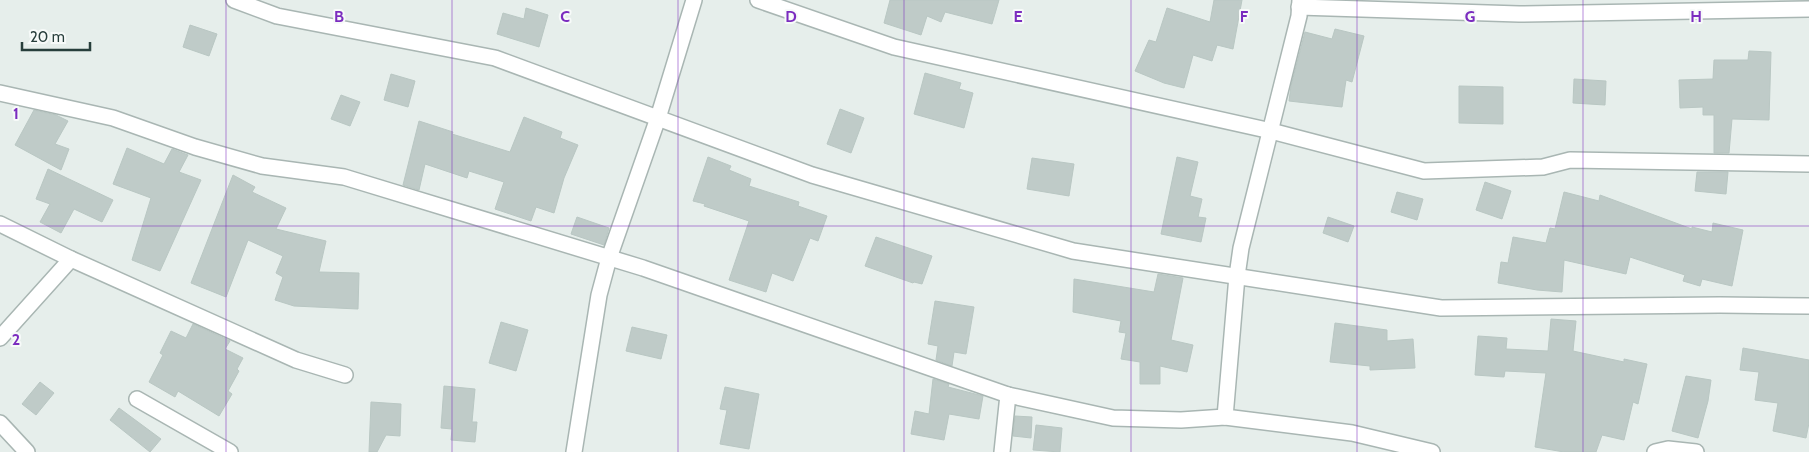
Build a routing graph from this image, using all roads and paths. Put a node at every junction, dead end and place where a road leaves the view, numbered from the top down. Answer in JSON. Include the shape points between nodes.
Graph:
{"nodes":[{"id":1,"x":234,"y":0,"type":"edge"},
{"id":2,"x":694,"y":0,"type":"edge"},
{"id":3,"x":758,"y":0,"type":"edge"},
{"id":4,"x":1300,"y":4,"type":"edge"},
{"id":5,"x":1519,"y":7,"type":"edge"},
{"id":6,"x":1809,"y":9,"type":"edge"},
{"id":7,"x":0,"y":93,"type":"edge"},
{"id":8,"x":658,"y":118,"type":"junction"},
{"id":9,"x":1270,"y":131,"type":"junction"},
{"id":10,"x":1809,"y":164,"type":"edge"},
{"id":11,"x":0,"y":224,"type":"edge"},
{"id":12,"x":609,"y":258,"type":"junction"},
{"id":13,"x":71,"y":259,"type":"junction"},
{"id":14,"x":1237,"y":276,"type":"junction"},
{"id":15,"x":1809,"y":306,"type":"edge"},
{"id":16,"x":0,"y":338,"type":"edge"},
{"id":17,"x":345,"y":375,"type":"dead end"},
{"id":18,"x":1008,"y":395,"type":"junction"},
{"id":19,"x":137,"y":399,"type":"dead end"},
{"id":20,"x":1225,"y":417,"type":"junction"},
{"id":21,"x":0,"y":423,"type":"edge"},
{"id":22,"x":27,"y":452,"type":"edge"},
{"id":23,"x":230,"y":452,"type":"edge"},
{"id":24,"x":574,"y":452,"type":"edge"},
{"id":25,"x":1002,"y":452,"type":"edge"},
{"id":26,"x":1432,"y":452,"type":"edge"},
{"id":27,"x":1655,"y":452,"type":"edge"},
{"id":28,"x":1696,"y":452,"type":"edge"}],
"edges":[{"from":1,"to":8,"type":"street","via":[[277,16],[496,58]]},
{"from":2,"to":8,"type":"street"},
{"from":3,"to":9,"type":"street","via":[[894,47]]},
{"from":4,"to":5,"type":"street"},
{"from":4,"to":9,"type":"street"},
{"from":5,"to":6,"type":"street"},
{"from":7,"to":12,"type":"street","via":[[113,118],[262,166],[344,177]]},
{"from":8,"to":12,"type":"street"},
{"from":8,"to":14,"type":"street","via":[[812,175],[1073,251]]},
{"from":9,"to":10,"type":"street","via":[[1424,171],[1543,167],[1570,160]]},
{"from":9,"to":14,"type":"street"},
{"from":11,"to":13,"type":"street"},
{"from":12,"to":18,"type":"street"},
{"from":12,"to":24,"type":"street","via":[[599,295]]},
{"from":13,"to":16,"type":"street"},
{"from":13,"to":17,"type":"street","via":[[296,360]]},
{"from":14,"to":15,"type":"street","via":[[1441,308]]},
{"from":14,"to":20,"type":"street"},
{"from":18,"to":20,"type":"street","via":[[1113,418],[1181,420]]},
{"from":18,"to":25,"type":"street"},
{"from":19,"to":23,"type":"street"},
{"from":20,"to":26,"type":"street","via":[[1352,432]]},
{"from":21,"to":22,"type":"street"},
{"from":27,"to":28,"type":"street","via":[[1668,449]]}]}
